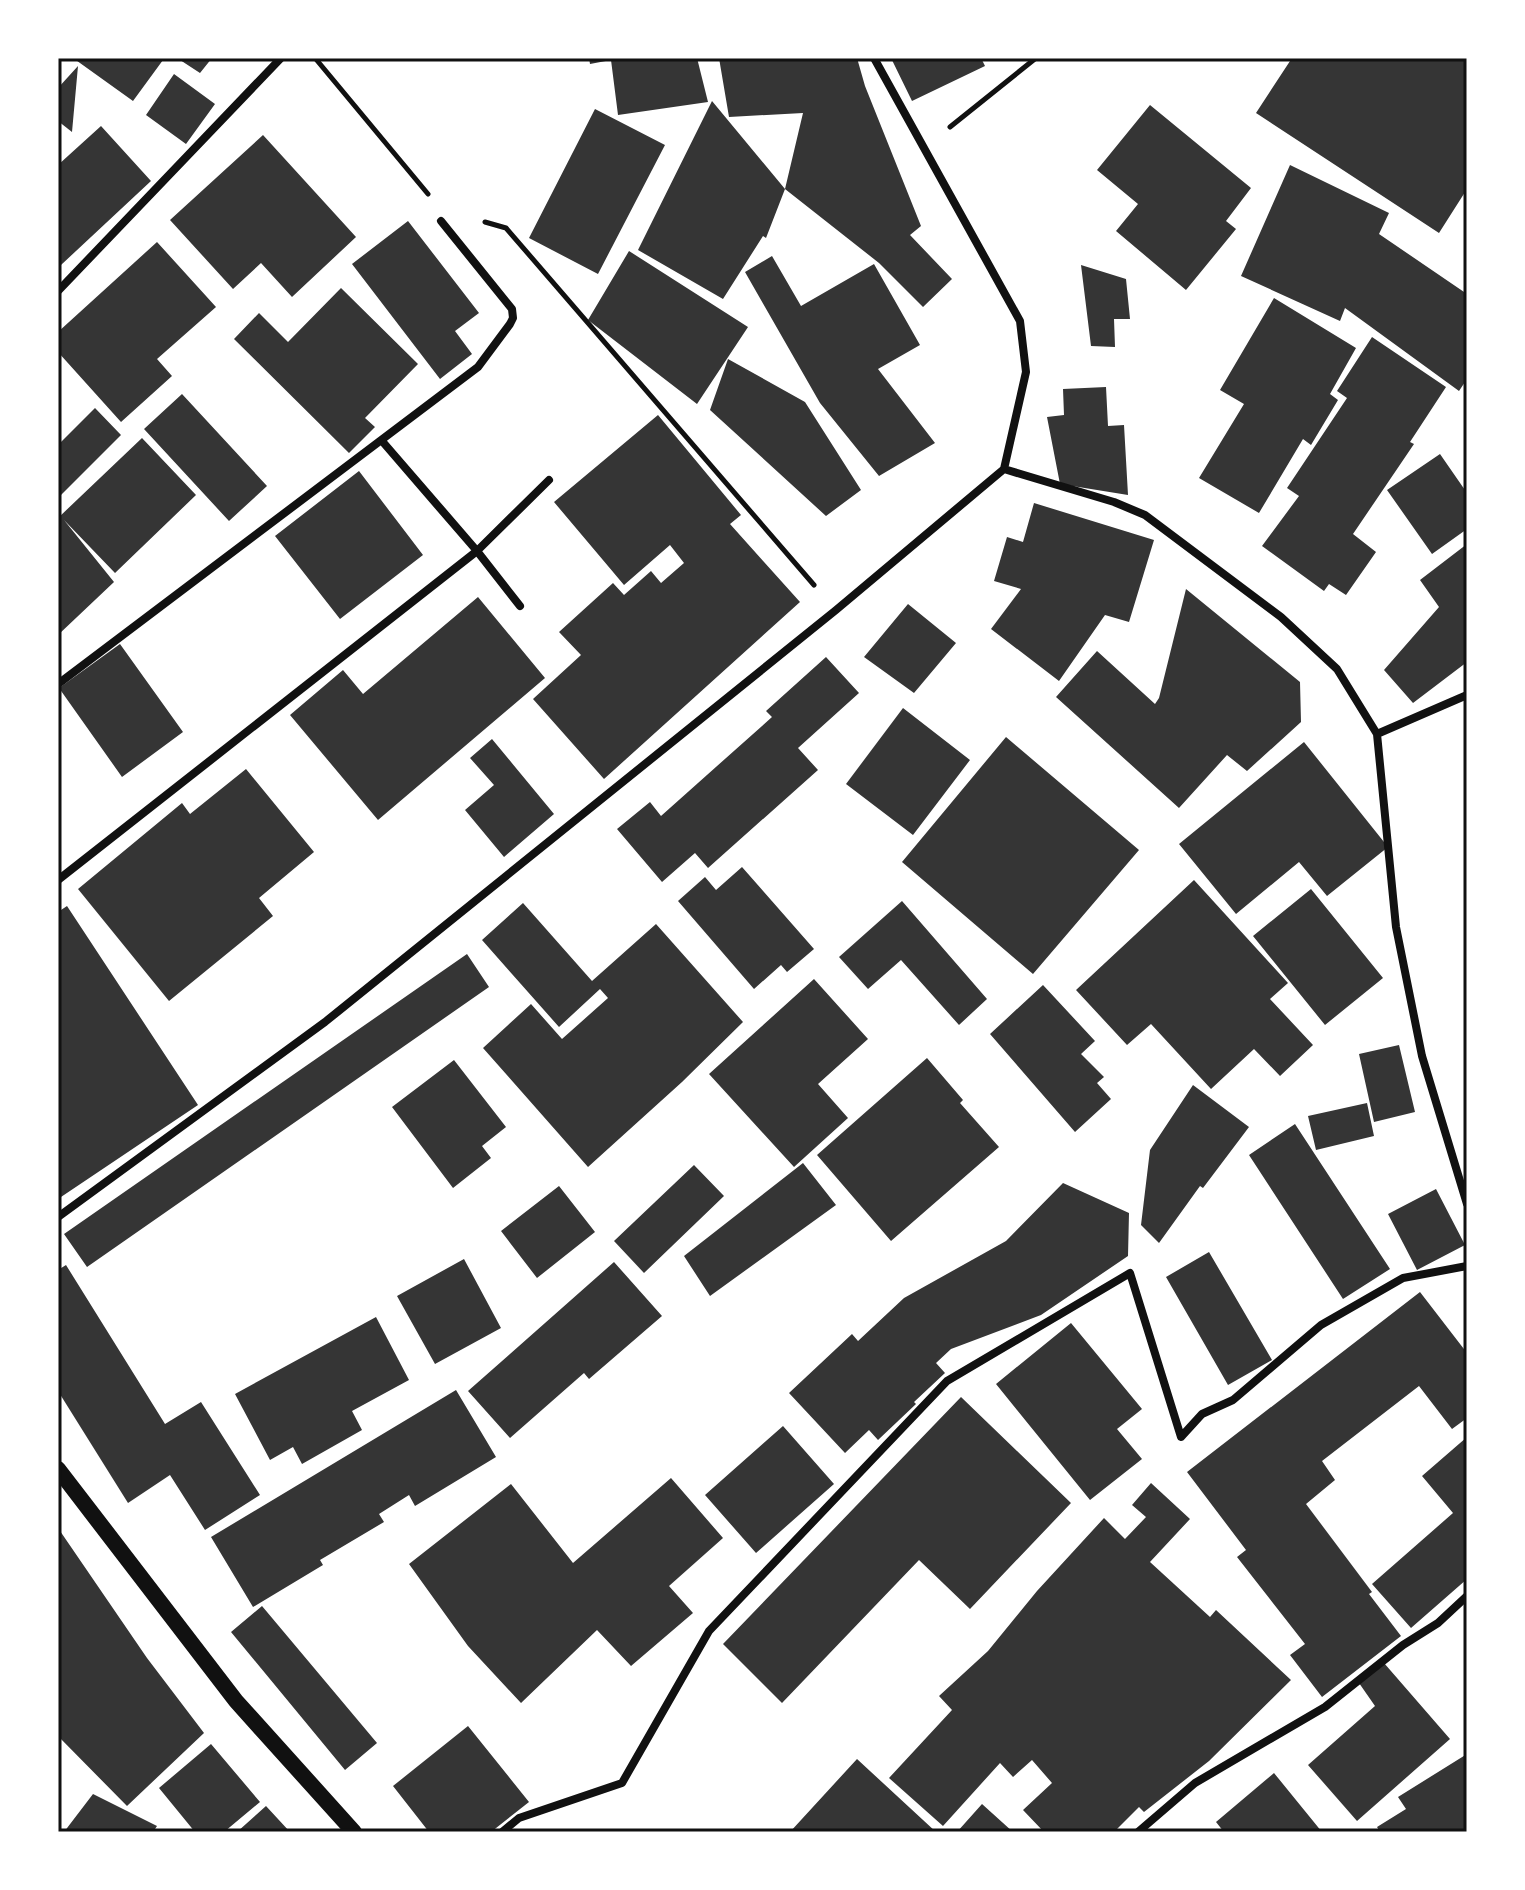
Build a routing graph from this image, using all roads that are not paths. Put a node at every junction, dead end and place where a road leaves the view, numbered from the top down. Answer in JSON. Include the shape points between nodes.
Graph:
{"nodes":[{"id":1,"x":281,"y":58,"type":"edge"},
{"id":2,"x":874,"y":58,"type":"edge"},
{"id":3,"x":441,"y":221,"type":"dead end"},
{"id":4,"x":58,"y":291,"type":"edge"},
{"id":5,"x":382,"y":441,"type":"junction"},
{"id":6,"x":1004,"y":469,"type":"junction"},
{"id":7,"x":549,"y":480,"type":"dead end"},
{"id":8,"x":477,"y":551,"type":"junction"},
{"id":9,"x":520,"y":606,"type":"dead end"},
{"id":10,"x":58,"y":684,"type":"edge"},
{"id":11,"x":1467,"y":695,"type":"edge"},
{"id":12,"x":1377,"y":734,"type":"junction"},
{"id":13,"x":58,"y":880,"type":"edge"},
{"id":14,"x":1467,"y":1204,"type":"edge"},
{"id":15,"x":58,"y":1217,"type":"edge"},
{"id":16,"x":1467,"y":1266,"type":"edge"},
{"id":17,"x":58,"y":1469,"type":"edge"},
{"id":18,"x":1467,"y":1596,"type":"edge"},
{"id":19,"x":354,"y":1832,"type":"edge"},
{"id":20,"x":502,"y":1832,"type":"edge"},
{"id":21,"x":1138,"y":1832,"type":"edge"}],
"edges":[{"from":1,"to":4,"type":"street"},
{"from":2,"to":6,"type":"street","via":[[1020,321],[1026,372]]},
{"from":3,"to":5,"type":"street","via":[[512,309],[513,318],[478,367]]},
{"from":5,"to":8,"type":"street"},
{"from":5,"to":10,"type":"street"},
{"from":6,"to":12,"type":"street","via":[[1145,515],[1292,627],[1337,669]]},
{"from":6,"to":15,"type":"street","via":[[325,1022]]},
{"from":7,"to":8,"type":"street"},
{"from":8,"to":9,"type":"street"},
{"from":8,"to":13,"type":"street"},
{"from":11,"to":12,"type":"street"},
{"from":12,"to":14,"type":"street","via":[[1396,927],[1422,1056]]},
{"from":16,"to":20,"type":"street","via":[[1403,1278],[1321,1325],[1233,1400],[1202,1414],[1181,1437],[1130,1273],[1117,1280],[947,1381],[709,1631],[622,1783],[519,1818]]},
{"from":17,"to":19,"type":"main road","via":[[236,1701]]},
{"from":18,"to":21,"type":"street","via":[[1325,1707],[1195,1783]]}]}
